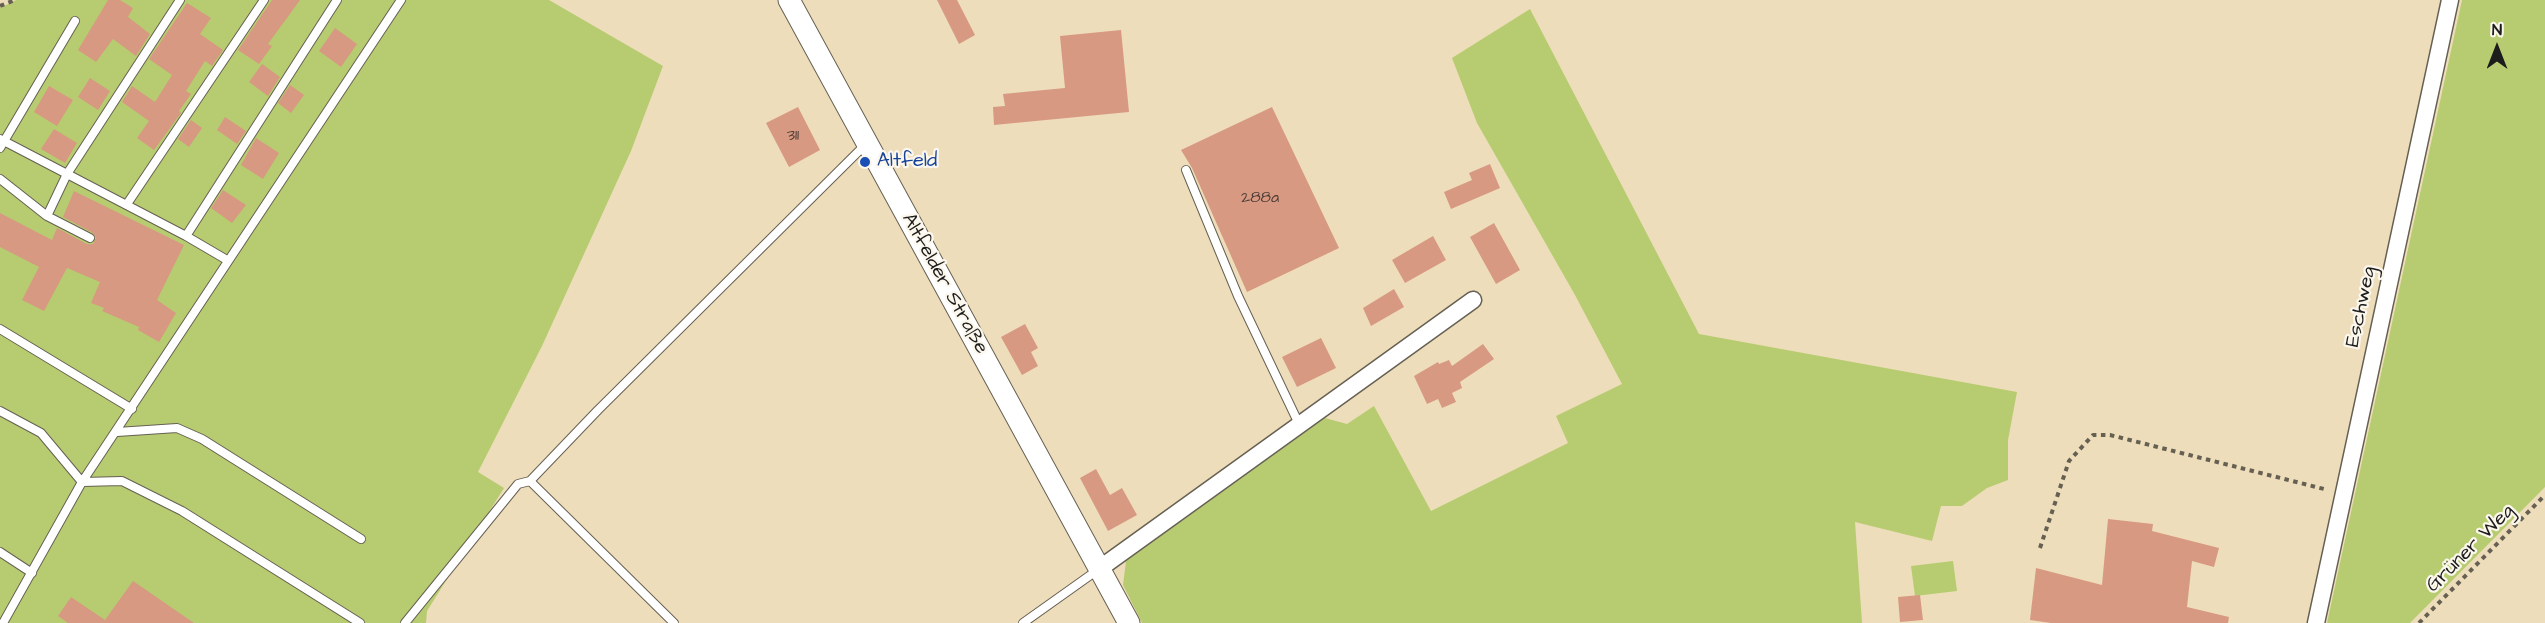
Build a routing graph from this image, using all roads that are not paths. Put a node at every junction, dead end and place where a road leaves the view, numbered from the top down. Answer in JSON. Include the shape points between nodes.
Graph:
{"nodes":[{"id":1,"x":180,"y":0,"type":"edge"},
{"id":2,"x":264,"y":0,"type":"edge"},
{"id":3,"x":337,"y":0,"type":"edge"},
{"id":4,"x":401,"y":0,"type":"edge"},
{"id":5,"x":789,"y":0,"type":"edge"},
{"id":6,"x":2450,"y":0,"type":"edge"},
{"id":7,"x":75,"y":21,"type":"dead end"},
{"id":8,"x":1,"y":143,"type":"edge"},
{"id":9,"x":867,"y":143,"type":"junction"},
{"id":10,"x":1186,"y":170,"type":"dead end"},
{"id":11,"x":67,"y":174,"type":"junction"},
{"id":12,"x":0,"y":179,"type":"edge"},
{"id":13,"x":127,"y":204,"type":"junction"},
{"id":14,"x":47,"y":216,"type":"junction"},
{"id":15,"x":186,"y":236,"type":"junction"},
{"id":16,"x":90,"y":238,"type":"dead end"},
{"id":17,"x":227,"y":260,"type":"junction"},
{"id":18,"x":1473,"y":300,"type":"dead end"},
{"id":19,"x":0,"y":329,"type":"edge"},
{"id":20,"x":132,"y":409,"type":"junction"},
{"id":21,"x":0,"y":411,"type":"edge"},
{"id":22,"x":1299,"y":424,"type":"junction"},
{"id":23,"x":117,"y":432,"type":"junction"},
{"id":24,"x":530,"y":481,"type":"junction"},
{"id":25,"x":82,"y":482,"type":"junction"},
{"id":26,"x":361,"y":539,"type":"dead end"},
{"id":27,"x":0,"y":552,"type":"edge"},
{"id":28,"x":1099,"y":569,"type":"junction"},
{"id":29,"x":32,"y":573,"type":"junction"},
{"id":30,"x":3,"y":623,"type":"edge"},
{"id":31,"x":360,"y":623,"type":"edge"},
{"id":32,"x":405,"y":623,"type":"edge"},
{"id":33,"x":674,"y":623,"type":"edge"},
{"id":34,"x":1023,"y":623,"type":"edge"},
{"id":35,"x":1129,"y":623,"type":"edge"},
{"id":36,"x":2316,"y":623,"type":"edge"}],
"edges":[{"from":1,"to":11,"type":"lane"},
{"from":2,"to":13,"type":"lane"},
{"from":3,"to":15,"type":"lane"},
{"from":4,"to":17,"type":"lane"},
{"from":5,"to":9,"type":"street","name":"Altfelder Straße"},
{"from":6,"to":36,"type":"street","name":"Eschweg"},
{"from":7,"to":8,"type":"lane"},
{"from":8,"to":11,"type":"lane"},
{"from":9,"to":24,"type":"lane"},
{"from":9,"to":28,"type":"street","name":"Altfelder Straße"},
{"from":10,"to":22,"type":"lane","via":[[1238,296]]},
{"from":11,"to":13,"type":"lane"},
{"from":11,"to":14,"type":"lane"},
{"from":12,"to":14,"type":"lane"},
{"from":13,"to":15,"type":"lane"},
{"from":14,"to":16,"type":"lane"},
{"from":15,"to":17,"type":"lane"},
{"from":17,"to":20,"type":"lane"},
{"from":18,"to":22,"type":"street"},
{"from":19,"to":20,"type":"lane"},
{"from":20,"to":23,"type":"lane"},
{"from":21,"to":25,"type":"lane","via":[[40,433]]},
{"from":22,"to":28,"type":"street"},
{"from":23,"to":25,"type":"lane"},
{"from":23,"to":26,"type":"lane","via":[[177,428],[202,439]]},
{"from":24,"to":32,"type":"lane","via":[[518,484]]},
{"from":24,"to":33,"type":"lane"},
{"from":25,"to":29,"type":"lane"},
{"from":25,"to":31,"type":"lane","via":[[122,481],[182,511]]},
{"from":27,"to":29,"type":"lane"},
{"from":28,"to":34,"type":"lane"},
{"from":28,"to":35,"type":"street","name":"Altfelder Straße"},
{"from":29,"to":30,"type":"lane"}]}
